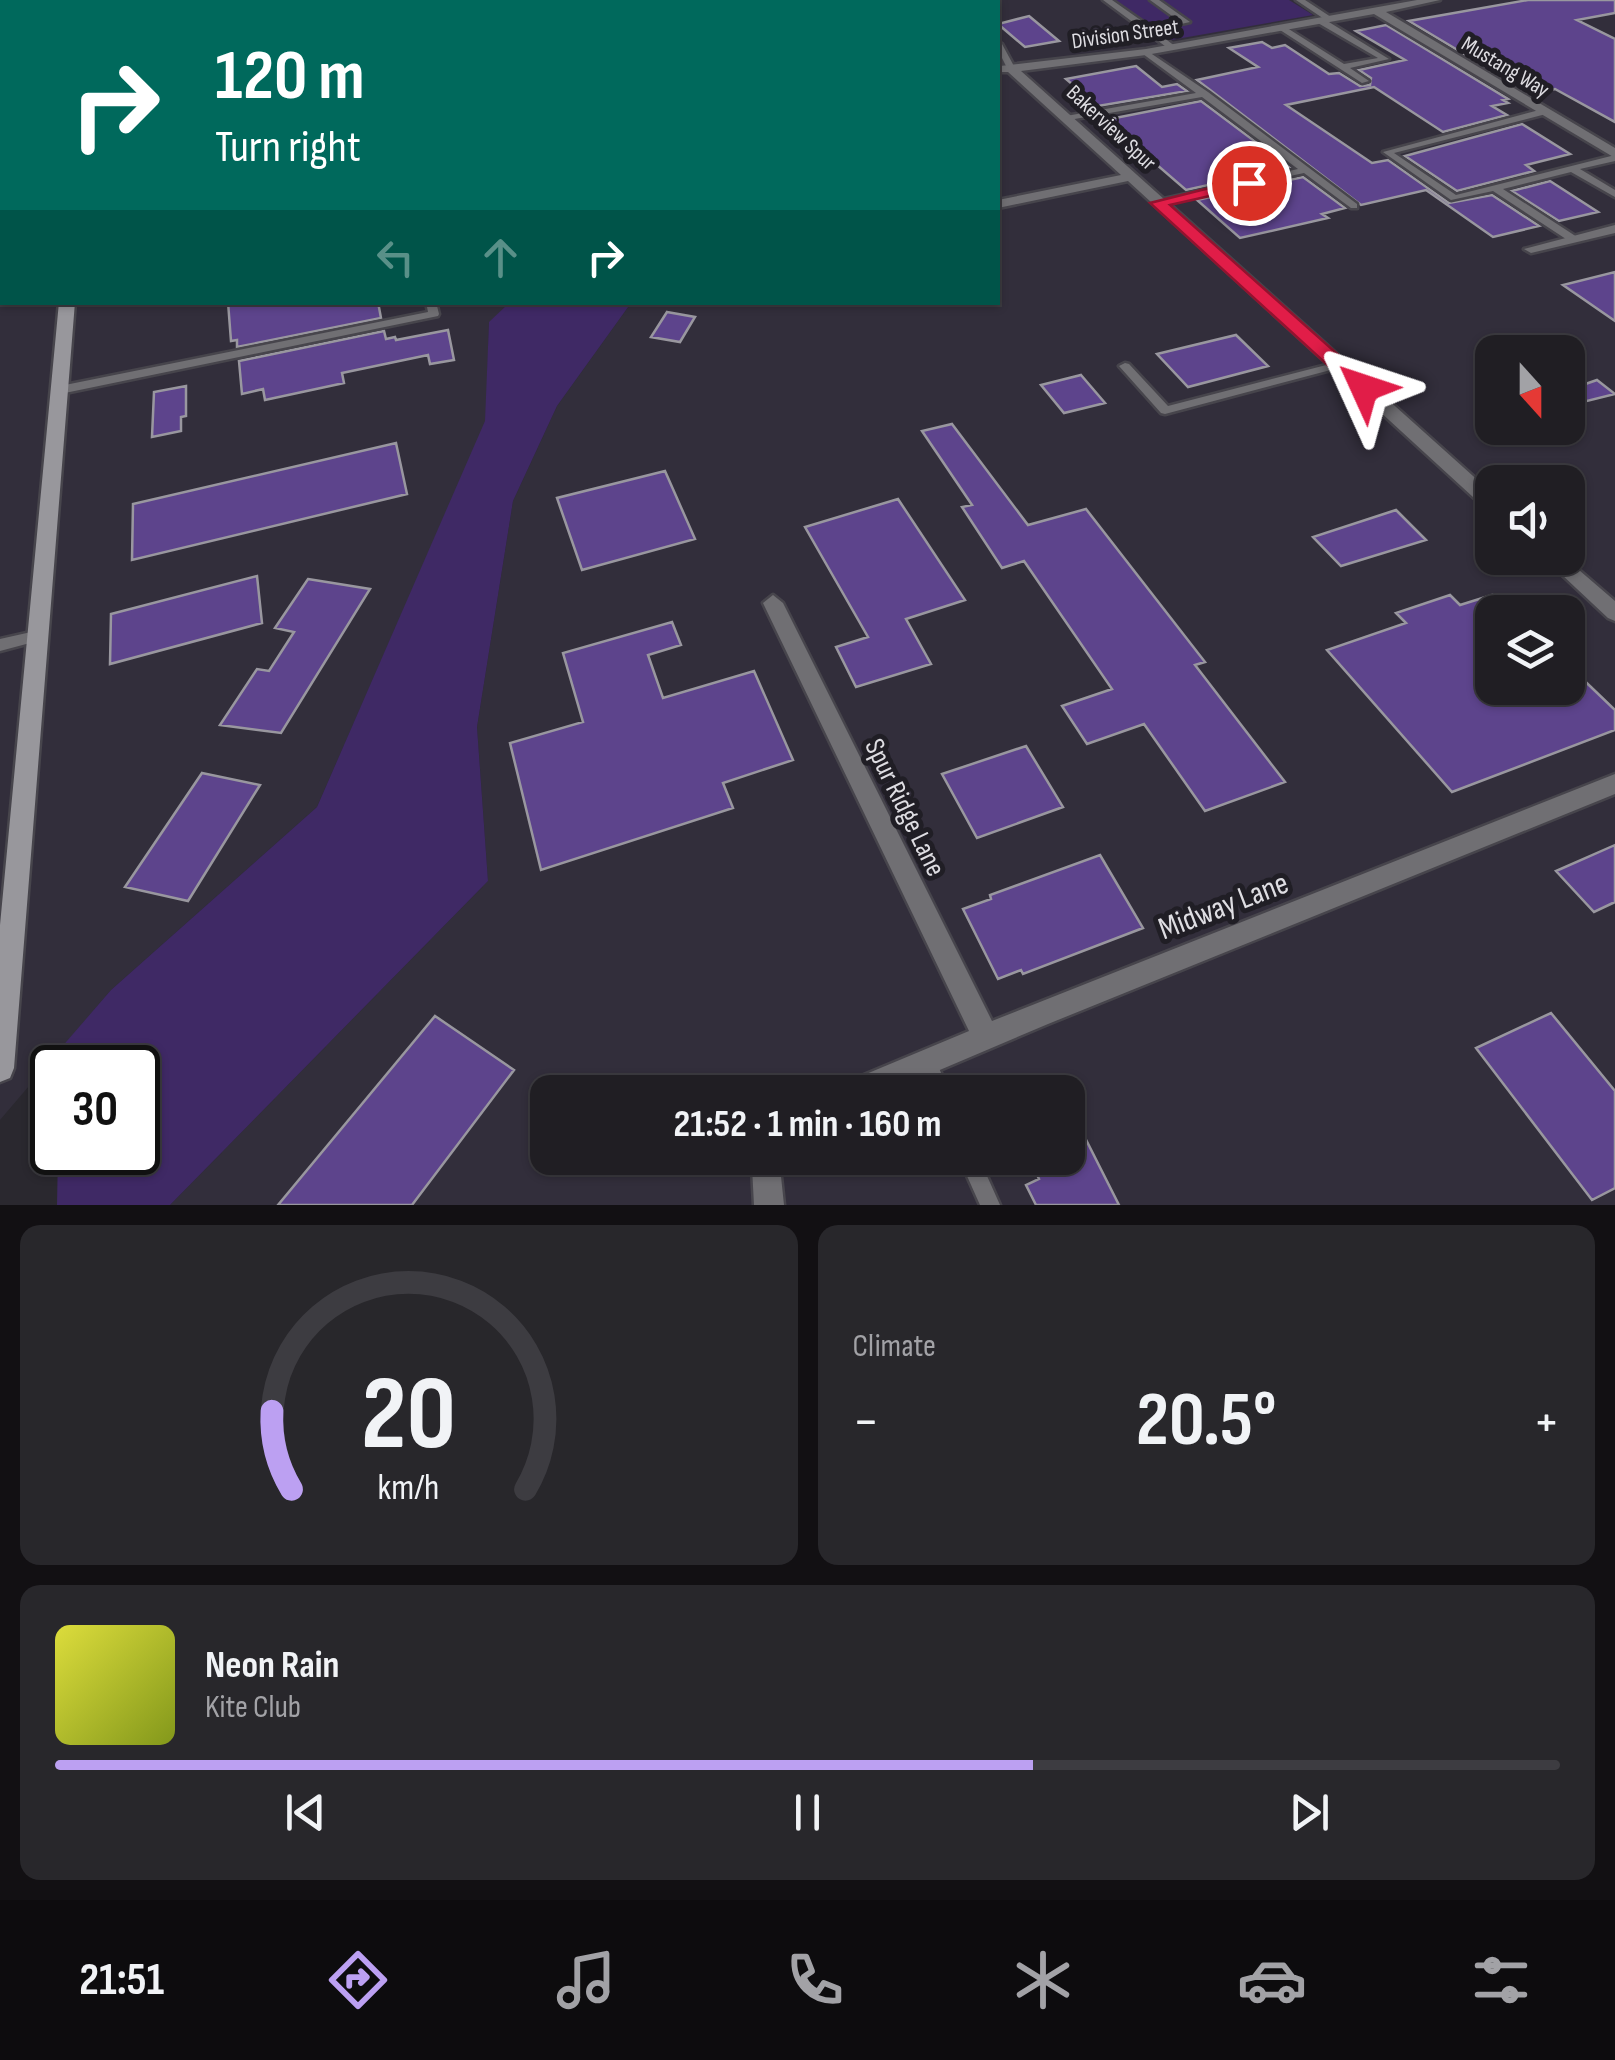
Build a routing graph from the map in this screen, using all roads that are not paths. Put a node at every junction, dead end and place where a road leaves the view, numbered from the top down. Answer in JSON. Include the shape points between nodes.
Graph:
{"nodes":[{"id":1,"x":1107,"y":0,"type":"edge"},
{"id":2,"x":1154,"y":0,"type":"edge"},
{"id":3,"x":1300,"y":0,"type":"edge"},
{"id":4,"x":1436,"y":0,"type":"edge"},
{"id":5,"x":1376,"y":11,"type":"junction"},
{"id":6,"x":1326,"y":20,"type":"junction"},
{"id":7,"x":1281,"y":28,"type":"junction"},
{"id":8,"x":1147,"y":29,"type":"junction"},
{"id":9,"x":1172,"y":47,"type":"junction"},
{"id":10,"x":1146,"y":52,"type":"junction"},
{"id":11,"x":1343,"y":67,"type":"junction"},
{"id":12,"x":1004,"y":69,"type":"edge"},
{"id":13,"x":1365,"y":80,"type":"dead end"},
{"id":14,"x":1205,"y":94,"type":"junction"},
{"id":15,"x":1543,"y":112,"type":"junction"},
{"id":16,"x":1066,"y":119,"type":"junction"},
{"id":17,"x":1615,"y":156,"type":"edge"},
{"id":18,"x":1596,"y":163,"type":"junction"},
{"id":19,"x":1573,"y":169,"type":"junction"},
{"id":20,"x":1306,"y":170,"type":"junction"},
{"id":21,"x":1615,"y":174,"type":"edge"},
{"id":22,"x":1128,"y":176,"type":"junction"},
{"id":23,"x":1495,"y":188,"type":"junction"},
{"id":24,"x":1615,"y":194,"type":"edge"},
{"id":25,"x":1158,"y":203,"type":"junction"},
{"id":26,"x":1000,"y":204,"type":"edge"},
{"id":27,"x":1354,"y":206,"type":"dead end"},
{"id":28,"x":1615,"y":229,"type":"edge"},
{"id":29,"x":1573,"y":239,"type":"junction"},
{"id":30,"x":1531,"y":250,"type":"dead end"},
{"id":31,"x":67,"y":305,"type":"edge"},
{"id":32,"x":432,"y":305,"type":"edge"},
{"id":33,"x":1338,"y":364,"type":"junction"},
{"id":34,"x":1125,"y":366,"type":"dead end"},
{"id":35,"x":60,"y":390,"type":"junction"},
{"id":36,"x":1475,"y":488,"type":"edge"},
{"id":37,"x":1572,"y":575,"type":"edge"},
{"id":38,"x":773,"y":604,"type":"dead end"},
{"id":39,"x":1615,"y":613,"type":"edge"},
{"id":40,"x":40,"y":636,"type":"junction"},
{"id":41,"x":0,"y":644,"type":"edge"},
{"id":42,"x":1615,"y":784,"type":"edge"},
{"id":43,"x":986,"y":1038,"type":"junction"},
{"id":44,"x":927,"y":1063,"type":"junction"},
{"id":45,"x":0,"y":1068,"type":"edge"},
{"id":46,"x":898,"y":1075,"type":"edge"},
{"id":47,"x":932,"y":1075,"type":"edge"},
{"id":48,"x":767,"y":1175,"type":"edge"},
{"id":49,"x":977,"y":1175,"type":"edge"},
{"id":50,"x":769,"y":1205,"type":"edge"},
{"id":51,"x":990,"y":1205,"type":"edge"}],
"edges":[{"from":1,"to":8,"type":"lane"},
{"from":2,"to":8,"type":"lane","via":[[1186,22]]},
{"from":3,"to":6,"type":"lane"},
{"from":4,"to":5,"type":"street","name":"Division Street"},
{"from":5,"to":6,"type":"street","name":"Division Street"},
{"from":5,"to":15,"type":"street","name":"Mustang Way"},
{"from":6,"to":7,"type":"street","name":"Division Street"},
{"from":6,"to":11,"type":"lane","via":[[1384,59]]},
{"from":7,"to":9,"type":"street","name":"Division Street"},
{"from":7,"to":11,"type":"lane"},
{"from":8,"to":9,"type":"lane"},
{"from":9,"to":10,"type":"street","name":"Division Street"},
{"from":10,"to":12,"type":"street","name":"Division Street"},
{"from":10,"to":14,"type":"lane"},
{"from":11,"to":13,"type":"lane"},
{"from":12,"to":16,"type":"street","name":"Bakerview Spur"},
{"from":14,"to":16,"type":"lane"},
{"from":14,"to":20,"type":"lane"},
{"from":15,"to":17,"type":"street","name":"Mustang Way"},
{"from":15,"to":23,"type":"lane","via":[[1387,152],[1454,198]]},
{"from":16,"to":22,"type":"street","name":"Bakerview Spur"},
{"from":17,"to":18,"type":"lane"},
{"from":18,"to":19,"type":"lane"},
{"from":18,"to":21,"type":"lane"},
{"from":19,"to":23,"type":"lane"},
{"from":19,"to":24,"type":"lane"},
{"from":20,"to":25,"type":"lane"},
{"from":20,"to":27,"type":"lane"},
{"from":22,"to":25,"type":"street","name":"Bakerview Spur"},
{"from":22,"to":26,"type":"street"},
{"from":23,"to":29,"type":"lane"},
{"from":25,"to":33,"type":"street","name":"Bakerview Spur"},
{"from":28,"to":29,"type":"street"},
{"from":29,"to":30,"type":"street"},
{"from":31,"to":35,"type":"main road"},
{"from":32,"to":35,"type":"lane","via":[[434,314]]},
{"from":33,"to":34,"type":"lane","via":[[1165,410]]},
{"from":33,"to":36,"type":"street","name":"Bakerview Spur"},
{"from":35,"to":40,"type":"main road"},
{"from":37,"to":39,"type":"street"},
{"from":38,"to":43,"type":"street","name":"Spur Ridge Lane"},
{"from":40,"to":41,"type":"lane"},
{"from":40,"to":45,"type":"main road"},
{"from":42,"to":43,"type":"street","name":"Midway Lane"},
{"from":43,"to":44,"type":"street","name":"Midway Lane"},
{"from":44,"to":46,"type":"street","name":"Midway Lane"},
{"from":44,"to":47,"type":"lane"},
{"from":48,"to":50,"type":"street"},
{"from":49,"to":51,"type":"lane"}]}
